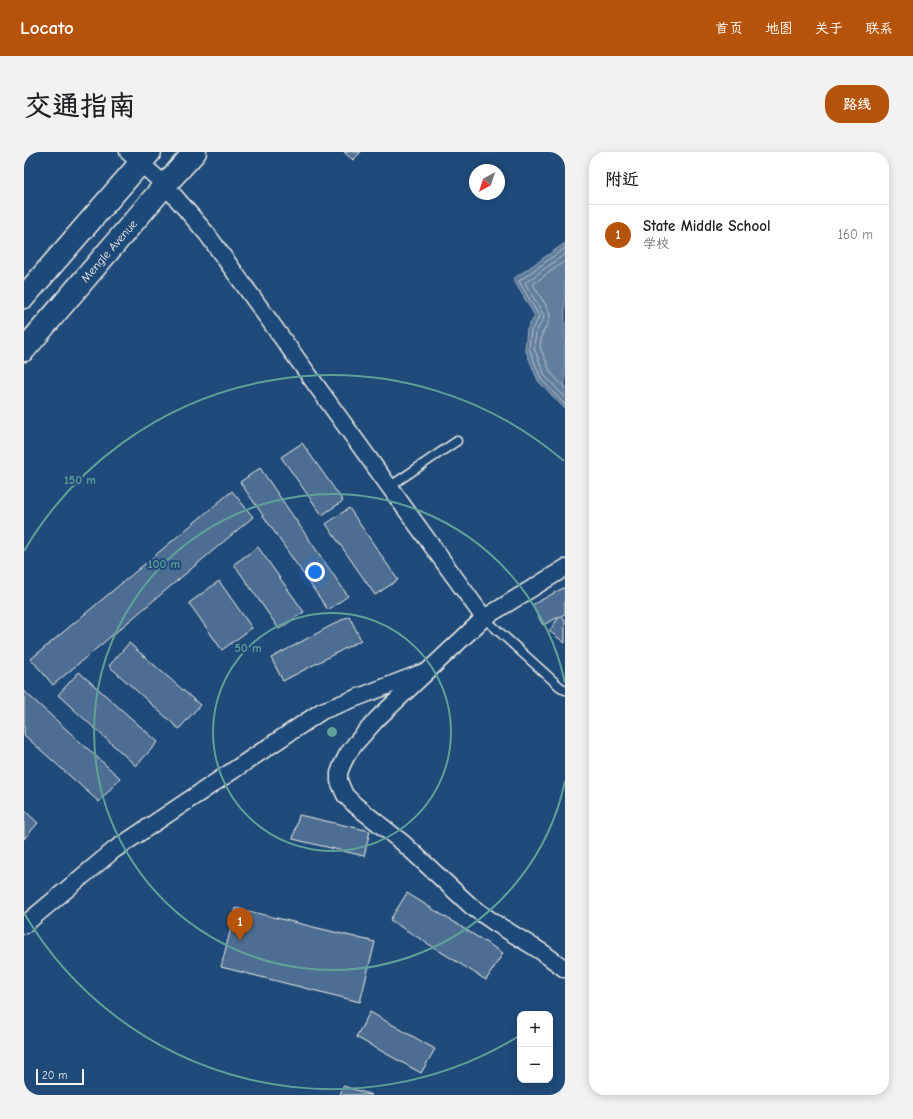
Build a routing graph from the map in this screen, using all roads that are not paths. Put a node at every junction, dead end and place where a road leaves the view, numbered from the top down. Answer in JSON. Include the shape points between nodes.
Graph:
{"nodes":[{"id":1,"x":195,"y":152,"type":"edge"},
{"id":2,"x":140,"y":156,"type":"edge"},
{"id":3,"x":165,"y":185,"type":"junction"},
{"id":4,"x":24,"y":297,"type":"edge"},
{"id":5,"x":24,"y":350,"type":"edge"},
{"id":6,"x":457,"y":441,"type":"dead end"},
{"id":7,"x":389,"y":487,"type":"junction"},
{"id":8,"x":565,"y":568,"type":"edge"},
{"id":9,"x":484,"y":618,"type":"junction"},
{"id":10,"x":429,"y":671,"type":"junction"},
{"id":11,"x":565,"y":690,"type":"edge"},
{"id":12,"x":24,"y":925,"type":"edge"},
{"id":13,"x":565,"y":970,"type":"edge"}],
"edges":[{"from":1,"to":3,"type":"main road","name":"Mengle Avenue"},
{"from":2,"to":3,"type":"street"},
{"from":2,"to":4,"type":"main road"},
{"from":3,"to":5,"type":"main road","name":"Mengle Avenue"},
{"from":3,"to":7,"type":"street","via":[[207,234]]},
{"from":6,"to":7,"type":"lane"},
{"from":7,"to":9,"type":"street"},
{"from":8,"to":9,"type":"street"},
{"from":9,"to":10,"type":"street"},
{"from":9,"to":11,"type":"lane"},
{"from":10,"to":12,"type":"street","via":[[322,711],[114,850]]},
{"from":10,"to":13,"type":"street","via":[[377,719],[355,744],[339,773],[341,788],[345,795],[403,843],[472,907],[542,952]]}]}
